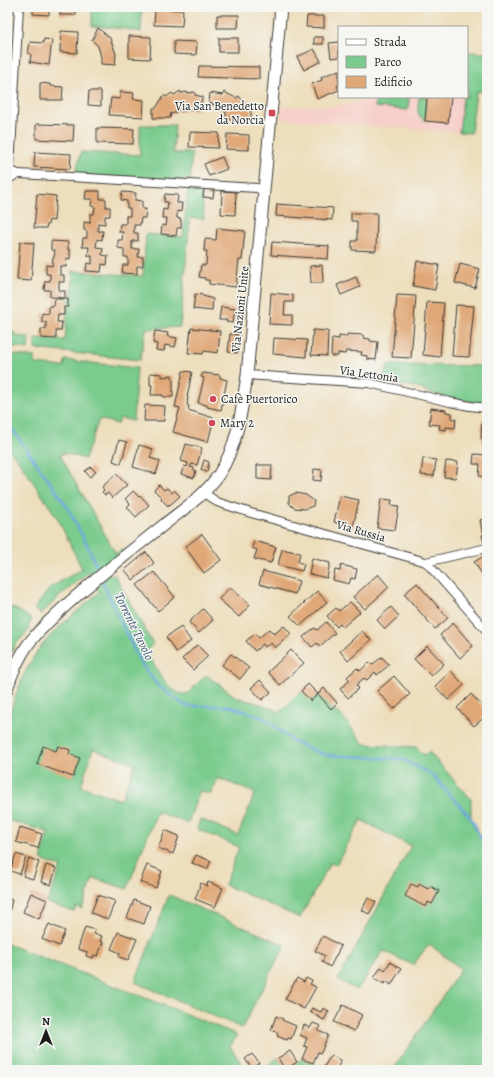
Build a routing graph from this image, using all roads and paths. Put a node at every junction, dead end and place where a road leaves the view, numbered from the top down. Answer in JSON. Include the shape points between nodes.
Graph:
{"nodes":[{"id":1,"x":18,"y":7,"type":"edge"},
{"id":2,"x":281,"y":7,"type":"edge"},
{"id":3,"x":8,"y":171,"type":"edge"},
{"id":4,"x":19,"y":174,"type":"junction"},
{"id":5,"x":7,"y":180,"type":"edge"},
{"id":6,"x":264,"y":191,"type":"junction"},
{"id":7,"x":247,"y":375,"type":"junction"},
{"id":8,"x":487,"y":408,"type":"edge"},
{"id":9,"x":204,"y":493,"type":"junction"},
{"id":10,"x":487,"y":548,"type":"edge"},
{"id":11,"x":426,"y":562,"type":"junction"},
{"id":12,"x":487,"y":631,"type":"edge"},
{"id":13,"x":7,"y":689,"type":"edge"}],
"edges":[{"from":1,"to":3,"type":"street"},
{"from":2,"to":6,"type":"street","name":"Via Nazioni Unite"},
{"from":3,"to":4,"type":"street"},
{"from":4,"to":5,"type":"street"},
{"from":4,"to":6,"type":"street","via":[[257,188]]},
{"from":6,"to":7,"type":"street","name":"Via Nazioni Unite"},
{"from":7,"to":8,"type":"street","name":"Via Lettonia","via":[[369,383]]},
{"from":7,"to":9,"type":"street","name":"Via Nazioni Unite","via":[[240,420],[231,452],[219,474]]},
{"from":9,"to":11,"type":"street","name":"Via Russia","via":[[217,502],[251,513]]},
{"from":9,"to":13,"type":"street","name":"Via Nazioni Unite","via":[[91,583],[46,624],[29,644]]},
{"from":10,"to":11,"type":"street"},
{"from":11,"to":12,"type":"street"}]}
